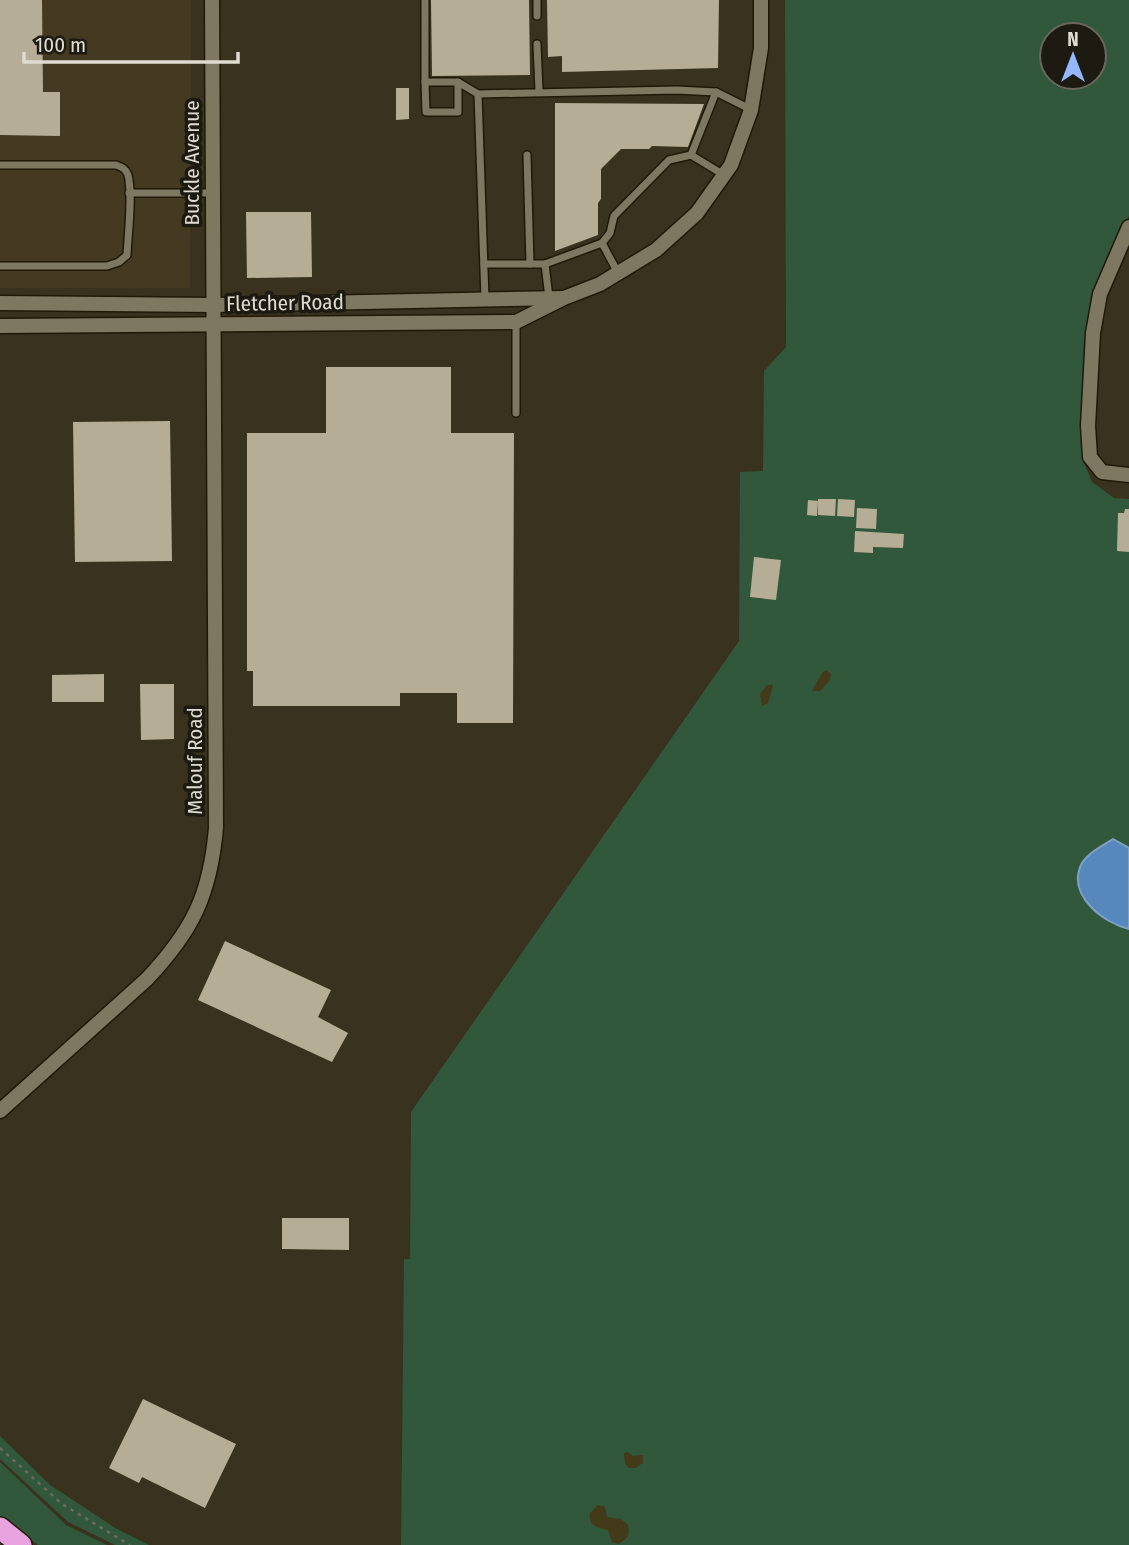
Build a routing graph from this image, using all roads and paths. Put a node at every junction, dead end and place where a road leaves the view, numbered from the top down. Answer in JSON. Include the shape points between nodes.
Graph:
{"nodes":[{"id":1,"x":212,"y":0,"type":"edge"},
{"id":2,"x":425,"y":0,"type":"edge"},
{"id":3,"x":537,"y":0,"type":"edge"},
{"id":4,"x":761,"y":0,"type":"edge"},
{"id":5,"x":537,"y":16,"type":"dead end"},
{"id":6,"x":537,"y":44,"type":"dead end"},
{"id":7,"x":425,"y":82,"type":"junction"},
{"id":8,"x":458,"y":82,"type":"junction"},
{"id":9,"x":538,"y":91,"type":"junction"},
{"id":10,"x":716,"y":92,"type":"junction"},
{"id":11,"x":478,"y":94,"type":"junction"},
{"id":12,"x":751,"y":110,"type":"junction"},
{"id":13,"x":527,"y":155,"type":"dead end"},
{"id":14,"x":691,"y":155,"type":"junction"},
{"id":15,"x":0,"y":165,"type":"edge"},
{"id":16,"x":724,"y":176,"type":"junction"},
{"id":17,"x":129,"y":193,"type":"junction"},
{"id":18,"x":213,"y":193,"type":"junction"},
{"id":19,"x":1129,"y":228,"type":"edge"},
{"id":20,"x":602,"y":243,"type":"junction"},
{"id":21,"x":484,"y":264,"type":"junction"},
{"id":22,"x":530,"y":264,"type":"junction"},
{"id":23,"x":545,"y":264,"type":"junction"},
{"id":24,"x":0,"y":266,"type":"edge"},
{"id":25,"x":618,"y":273,"type":"junction"},
{"id":26,"x":549,"y":298,"type":"junction"},
{"id":27,"x":564,"y":298,"type":"junction"},
{"id":28,"x":485,"y":299,"type":"junction"},
{"id":29,"x":0,"y":303,"type":"edge"},
{"id":30,"x":213,"y":305,"type":"junction"},
{"id":31,"x":516,"y":322,"type":"junction"},
{"id":32,"x":213,"y":325,"type":"junction"},
{"id":33,"x":0,"y":326,"type":"edge"},
{"id":34,"x":516,"y":413,"type":"dead end"},
{"id":35,"x":1129,"y":475,"type":"edge"},
{"id":36,"x":0,"y":1111,"type":"edge"},
{"id":37,"x":0,"y":1448,"type":"edge"},
{"id":38,"x":0,"y":1528,"type":"edge"},
{"id":39,"x":21,"y":1545,"type":"edge"},
{"id":40,"x":130,"y":1545,"type":"edge"}],
"edges":[{"from":1,"to":18,"type":"street","name":"Buckle Avenue"},
{"from":2,"to":7,"type":"lane"},
{"from":3,"to":5,"type":"lane"},
{"from":4,"to":12,"type":"street","name":"Fletcher Road","via":[[761,48]]},
{"from":6,"to":9,"type":"lane"},
{"from":7,"to":8,"type":"lane"},
{"from":7,"to":8,"type":"lane","via":[[426,112],[458,112]]},
{"from":8,"to":11,"type":"lane"},
{"from":9,"to":10,"type":"lane"},
{"from":9,"to":11,"type":"lane"},
{"from":10,"to":12,"type":"lane"},
{"from":10,"to":14,"type":"lane"},
{"from":11,"to":21,"type":"lane"},
{"from":12,"to":16,"type":"street","name":"Fletcher Road"},
{"from":13,"to":22,"type":"lane"},
{"from":14,"to":16,"type":"lane"},
{"from":14,"to":20,"type":"lane","via":[[669,160],[614,216]]},
{"from":15,"to":17,"type":"lane","via":[[116,165],[128,174]]},
{"from":16,"to":25,"type":"street","name":"Fletcher Road","via":[[697,213],[656,250]]},
{"from":17,"to":18,"type":"lane"},
{"from":17,"to":24,"type":"lane","via":[[127,255],[120,262],[107,266]]},
{"from":18,"to":30,"type":"street","name":"Buckle Avenue"},
{"from":19,"to":35,"type":"street","via":[[1100,294],[1093,332],[1088,426],[1090,457],[1102,472]]},
{"from":20,"to":23,"type":"lane"},
{"from":20,"to":25,"type":"lane"},
{"from":21,"to":22,"type":"lane"},
{"from":21,"to":28,"type":"lane"},
{"from":22,"to":23,"type":"lane"},
{"from":23,"to":26,"type":"lane"},
{"from":25,"to":27,"type":"street","name":"Fletcher Road"},
{"from":26,"to":27,"type":"street","name":"Fletcher Road"},
{"from":26,"to":28,"type":"street","name":"Fletcher Road"},
{"from":27,"to":31,"type":"street","name":"Fletcher Road"},
{"from":28,"to":30,"type":"street","name":"Fletcher Road"},
{"from":29,"to":30,"type":"street","name":"Fletcher Road"},
{"from":30,"to":32,"type":"street","name":"Buckle Avenue"},
{"from":31,"to":32,"type":"street","name":"Fletcher Road"},
{"from":31,"to":34,"type":"lane"},
{"from":32,"to":33,"type":"street","name":"Fletcher Road"},
{"from":32,"to":36,"type":"street","name":"Malouf Road","via":[[213,864],[201,903],[169,956]]},
{"from":37,"to":40,"type":"path","via":[[62,1504]]},
{"from":38,"to":39,"type":"highway"}]}
